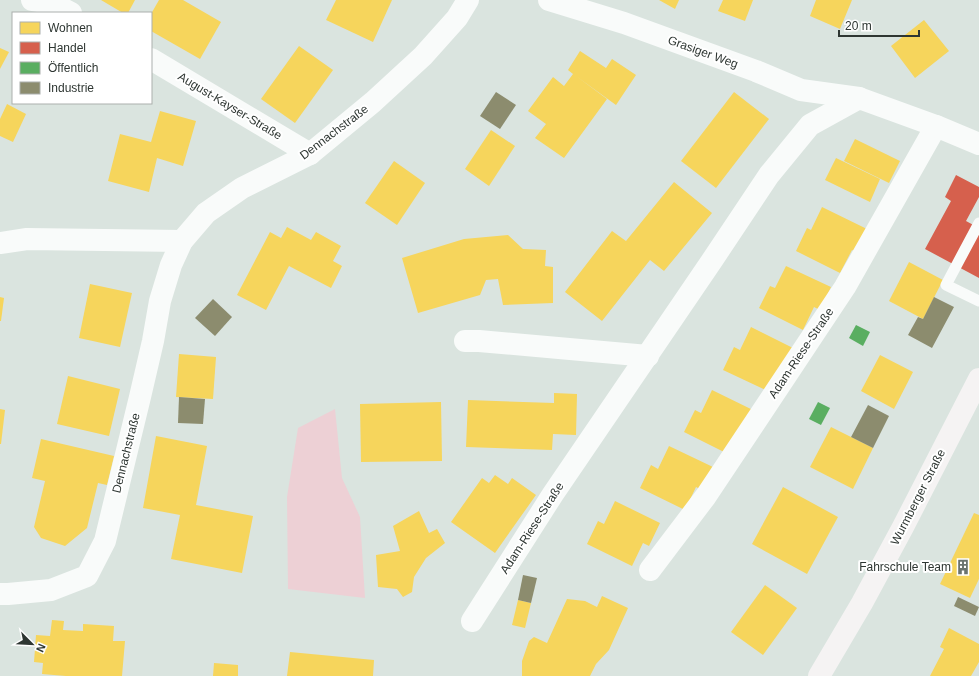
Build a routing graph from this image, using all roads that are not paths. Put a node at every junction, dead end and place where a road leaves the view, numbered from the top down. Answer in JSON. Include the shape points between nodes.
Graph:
{"nodes":[{"id":1,"x":32,"y":0,"type":"edge"},
{"id":2,"x":468,"y":0,"type":"edge"},
{"id":3,"x":549,"y":0,"type":"edge"},
{"id":4,"x":69,"y":12,"type":"edge"},
{"id":5,"x":152,"y":60,"type":"edge"},
{"id":6,"x":859,"y":98,"type":"junction"},
{"id":7,"x":936,"y":126,"type":"junction"},
{"id":8,"x":979,"y":144,"type":"edge"},
{"id":9,"x":310,"y":154,"type":"junction"},
{"id":10,"x":979,"y":223,"type":"edge"},
{"id":11,"x":182,"y":241,"type":"junction"},
{"id":12,"x":0,"y":243,"type":"edge"},
{"id":13,"x":979,"y":301,"type":"edge"},
{"id":14,"x":466,"y":341,"type":"dead end"},
{"id":15,"x":648,"y":356,"type":"junction"},
{"id":16,"x":979,"y":379,"type":"edge"},
{"id":17,"x":650,"y":570,"type":"dead end"},
{"id":18,"x":0,"y":594,"type":"edge"},
{"id":19,"x":472,"y":621,"type":"dead end"},
{"id":20,"x":819,"y":676,"type":"edge"}],
"edges":[{"from":1,"to":4,"type":"street","via":[[54,4]]},
{"from":2,"to":9,"type":"street","name":"Dennachstraße","via":[[457,18],[423,56]]},
{"from":3,"to":6,"type":"street","name":"Grasiger Weg","via":[[624,23],[801,90]]},
{"from":5,"to":9,"type":"street","name":"August-Kayser-Straße"},
{"from":6,"to":7,"type":"street"},
{"from":6,"to":15,"type":"street","name":"Adam-Riese-Straße","via":[[810,125],[769,175]]},
{"from":7,"to":8,"type":"street"},
{"from":7,"to":17,"type":"street","name":"Adam-Riese-Straße","via":[[845,287],[706,496]]},
{"from":9,"to":11,"type":"street","name":"Dennachstraße","via":[[242,188],[206,213]]},
{"from":10,"to":13,"type":"lane","via":[[946,284]]},
{"from":11,"to":12,"type":"street","via":[[27,239]]},
{"from":11,"to":18,"type":"street","name":"Dennachstraße","via":[[171,265],[160,302],[150,355],[105,541],[87,576],[51,590]]},
{"from":14,"to":15,"type":"street"},
{"from":15,"to":19,"type":"street","name":"Adam-Riese-Straße","via":[[553,494]]},
{"from":16,"to":20,"type":"main road","name":"Wurmberger Straße","via":[[904,528]]}]}
